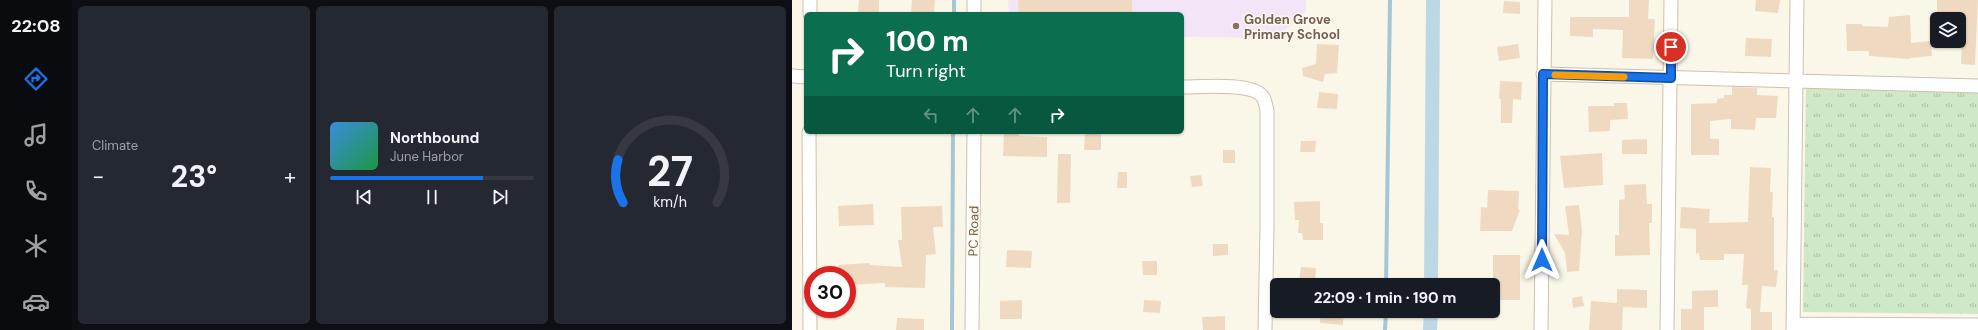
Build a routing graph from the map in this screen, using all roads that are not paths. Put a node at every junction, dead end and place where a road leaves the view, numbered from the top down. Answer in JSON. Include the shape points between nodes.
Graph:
{"nodes":[{"id":1,"x":810,"y":0,"type":"edge"},
{"id":2,"x":974,"y":0,"type":"edge"},
{"id":3,"x":1545,"y":0,"type":"edge"},
{"id":4,"x":1671,"y":0,"type":"edge"},
{"id":5,"x":1797,"y":0,"type":"edge"},
{"id":6,"x":810,"y":12,"type":"edge"},
{"id":7,"x":974,"y":12,"type":"edge"},
{"id":8,"x":1543,"y":74,"type":"junction"},
{"id":9,"x":792,"y":76,"type":"edge"},
{"id":10,"x":804,"y":77,"type":"edge"},
{"id":11,"x":1671,"y":78,"type":"junction"},
{"id":12,"x":1796,"y":82,"type":"junction"},
{"id":13,"x":1978,"y":86,"type":"edge"},
{"id":14,"x":1184,"y":87,"type":"edge"},
{"id":15,"x":809,"y":134,"type":"edge"},
{"id":16,"x":974,"y":134,"type":"edge"},
{"id":17,"x":1978,"y":325,"type":"edge"},
{"id":18,"x":1794,"y":327,"type":"edge"},
{"id":19,"x":810,"y":330,"type":"edge"},
{"id":20,"x":972,"y":330,"type":"edge"},
{"id":21,"x":1265,"y":330,"type":"edge"},
{"id":22,"x":1541,"y":330,"type":"edge"},
{"id":23,"x":1667,"y":330,"type":"edge"}],
"edges":[{"from":1,"to":6,"type":"street"},
{"from":2,"to":7,"type":"street"},
{"from":3,"to":8,"type":"street"},
{"from":4,"to":11,"type":"street"},
{"from":5,"to":12,"type":"street"},
{"from":8,"to":11,"type":"street"},
{"from":8,"to":22,"type":"street"},
{"from":9,"to":10,"type":"street"},
{"from":11,"to":12,"type":"street"},
{"from":11,"to":23,"type":"street"},
{"from":12,"to":13,"type":"street"},
{"from":12,"to":18,"type":"street"},
{"from":14,"to":21,"type":"street","via":[[1237,87],[1262,95],[1267,111]]},
{"from":15,"to":19,"type":"street"},
{"from":16,"to":20,"type":"street","name":"PC Road"},
{"from":17,"to":18,"type":"street"}]}
